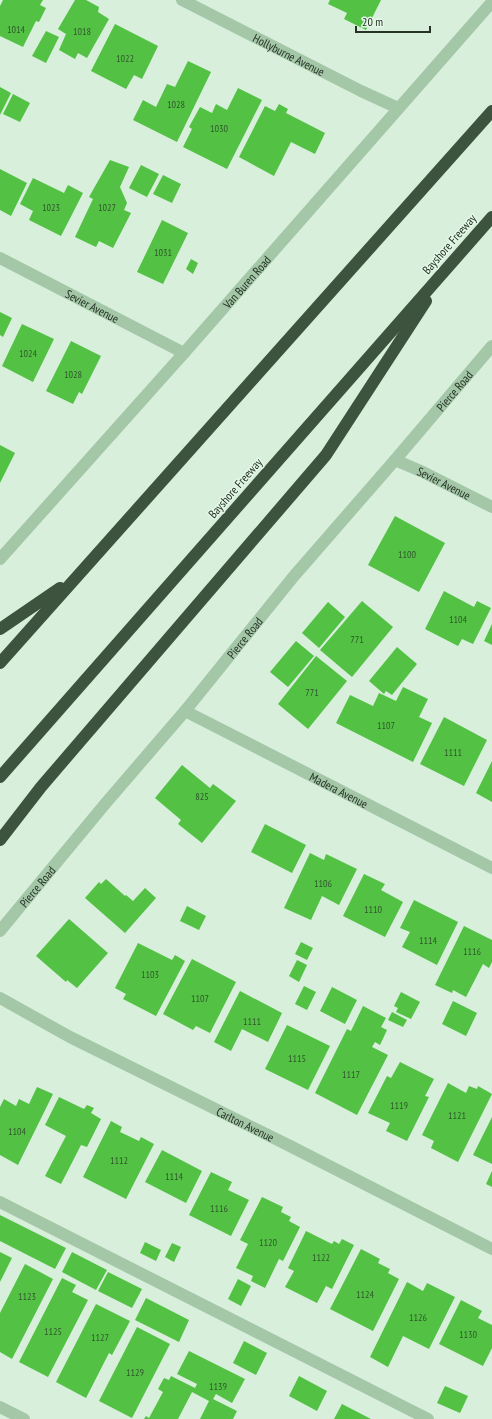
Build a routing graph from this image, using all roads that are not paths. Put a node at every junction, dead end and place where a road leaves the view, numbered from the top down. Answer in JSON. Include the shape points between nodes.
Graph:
{"nodes":[{"id":1,"x":182,"y":0,"type":"edge"},
{"id":2,"x":492,"y":2,"type":"edge"},
{"id":3,"x":398,"y":108,"type":"junction"},
{"id":4,"x":492,"y":111,"type":"edge"},
{"id":5,"x":492,"y":217,"type":"edge"},
{"id":6,"x":0,"y":258,"type":"edge"},
{"id":7,"x":448,"y":267,"type":"junction"},
{"id":8,"x":492,"y":346,"type":"edge"},
{"id":9,"x":184,"y":353,"type":"junction"},
{"id":10,"x":395,"y":460,"type":"junction"},
{"id":11,"x":492,"y":508,"type":"edge"},
{"id":12,"x":0,"y":559,"type":"edge"},
{"id":13,"x":76,"y":577,"type":"junction"},
{"id":14,"x":0,"y":629,"type":"edge"},
{"id":15,"x":0,"y":663,"type":"edge"},
{"id":16,"x":185,"y":711,"type":"junction"},
{"id":17,"x":0,"y":777,"type":"edge"},
{"id":18,"x":0,"y":840,"type":"edge"},
{"id":19,"x":492,"y":868,"type":"edge"},
{"id":20,"x":0,"y":931,"type":"edge"},
{"id":21,"x":0,"y":998,"type":"edge"},
{"id":22,"x":0,"y":1202,"type":"edge"},
{"id":23,"x":492,"y":1249,"type":"edge"},
{"id":24,"x":0,"y":1407,"type":"edge"},
{"id":25,"x":24,"y":1419,"type":"edge"},
{"id":26,"x":428,"y":1419,"type":"edge"}],
"edges":[{"from":1,"to":3,"type":"street","name":"Hollyburne Avenue"},
{"from":2,"to":3,"type":"street","name":"Van Buren Road"},
{"from":3,"to":9,"type":"street","name":"Van Buren Road"},
{"from":4,"to":13,"type":"highway"},
{"from":5,"to":7,"type":"highway","name":"Bayshore Freeway"},
{"from":6,"to":9,"type":"street","name":"Sevier Avenue"},
{"from":7,"to":17,"type":"highway","name":"Bayshore Freeway"},
{"from":7,"to":18,"type":"highway","via":[[326,455],[41,787]]},
{"from":8,"to":10,"type":"street","name":"Pierce Road"},
{"from":9,"to":12,"type":"street","name":"Van Buren Road"},
{"from":10,"to":11,"type":"street","name":"Sevier Avenue"},
{"from":10,"to":16,"type":"street","name":"Pierce Road","via":[[294,576]]},
{"from":13,"to":14,"type":"highway"},
{"from":13,"to":15,"type":"highway"},
{"from":16,"to":19,"type":"street","name":"Madera Avenue"},
{"from":16,"to":20,"type":"street","name":"Pierce Road"},
{"from":21,"to":23,"type":"street","name":"Carlton Avenue","via":[[70,1037]]},
{"from":22,"to":26,"type":"street"},
{"from":24,"to":25,"type":"street"}]}
